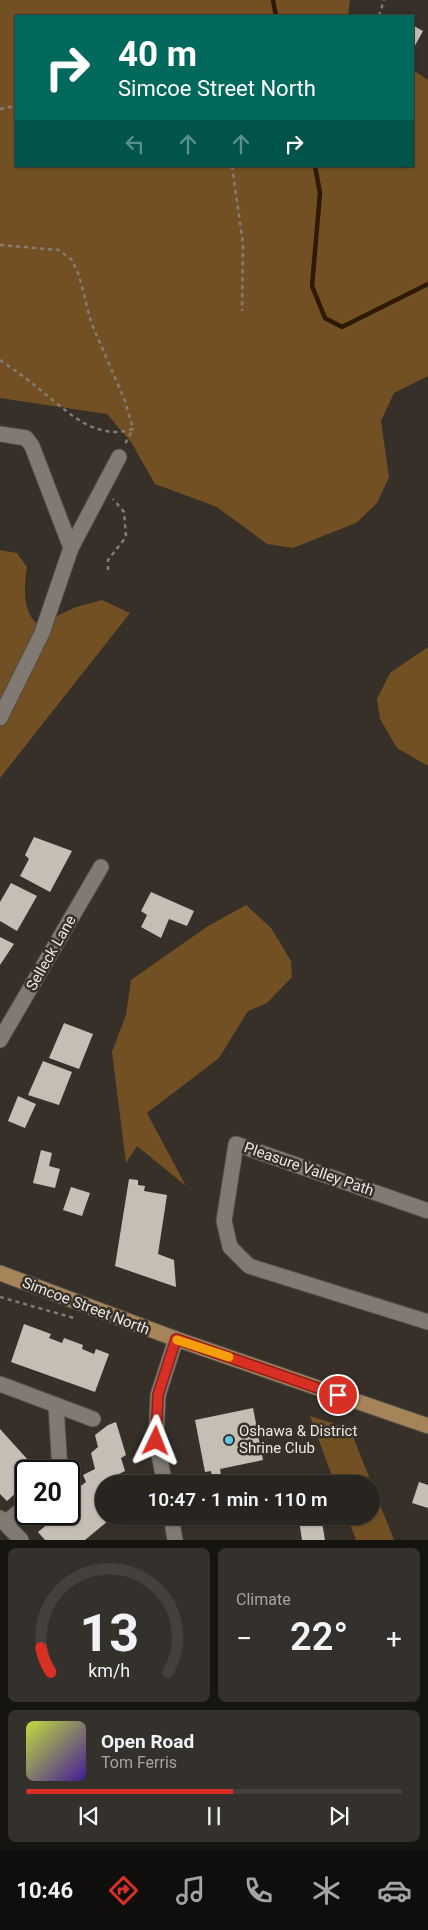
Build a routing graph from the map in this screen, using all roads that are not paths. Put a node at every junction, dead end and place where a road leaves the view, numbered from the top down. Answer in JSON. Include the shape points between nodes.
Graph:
{"nodes":[{"id":1,"x":0,"y":434,"type":"edge"},
{"id":2,"x":119,"y":457,"type":"road end"},
{"id":3,"x":71,"y":548,"type":"junction"},
{"id":4,"x":0,"y":718,"type":"edge"},
{"id":5,"x":101,"y":867,"type":"dead end"},
{"id":6,"x":0,"y":1040,"type":"edge"},
{"id":7,"x":428,"y":1211,"type":"edge"},
{"id":8,"x":0,"y":1273,"type":"edge"},
{"id":9,"x":428,"y":1322,"type":"edge"},
{"id":10,"x":176,"y":1339,"type":"junction"},
{"id":11,"x":0,"y":1384,"type":"edge"},
{"id":12,"x":56,"y":1405,"type":"junction"},
{"id":13,"x":93,"y":1419,"type":"dead end"},
{"id":14,"x":428,"y":1426,"type":"edge"},
{"id":15,"x":59,"y":1460,"type":"edge"},
{"id":16,"x":163,"y":1475,"type":"edge"},
{"id":17,"x":15,"y":1513,"type":"edge"},
{"id":18,"x":3,"y":1521,"type":"edge"},
{"id":19,"x":173,"y":1525,"type":"edge"},
{"id":20,"x":21,"y":1540,"type":"edge"},
{"id":21,"x":176,"y":1540,"type":"edge"}],
"edges":[{"from":1,"to":3,"type":"street","via":[[26,438],[32,446]]},
{"from":2,"to":3,"type":"street"},
{"from":3,"to":4,"type":"street","via":[[42,633]]},
{"from":5,"to":6,"type":"street","name":"Selleck Lane"},
{"from":7,"to":9,"type":"street","name":"Pleasure Valley Path","via":[[236,1144],[224,1221],[230,1247],[249,1266]]},
{"from":8,"to":10,"type":"main road","name":"Simcoe Street North"},
{"from":10,"to":14,"type":"main road","name":"Simcoe Street North"},
{"from":10,"to":16,"type":"street","via":[[158,1395],[156,1441]]},
{"from":11,"to":12,"type":"street"},
{"from":12,"to":13,"type":"street"},
{"from":12,"to":15,"type":"street"},
{"from":17,"to":18,"type":"street"},
{"from":18,"to":20,"type":"street"},
{"from":19,"to":21,"type":"street"}]}
